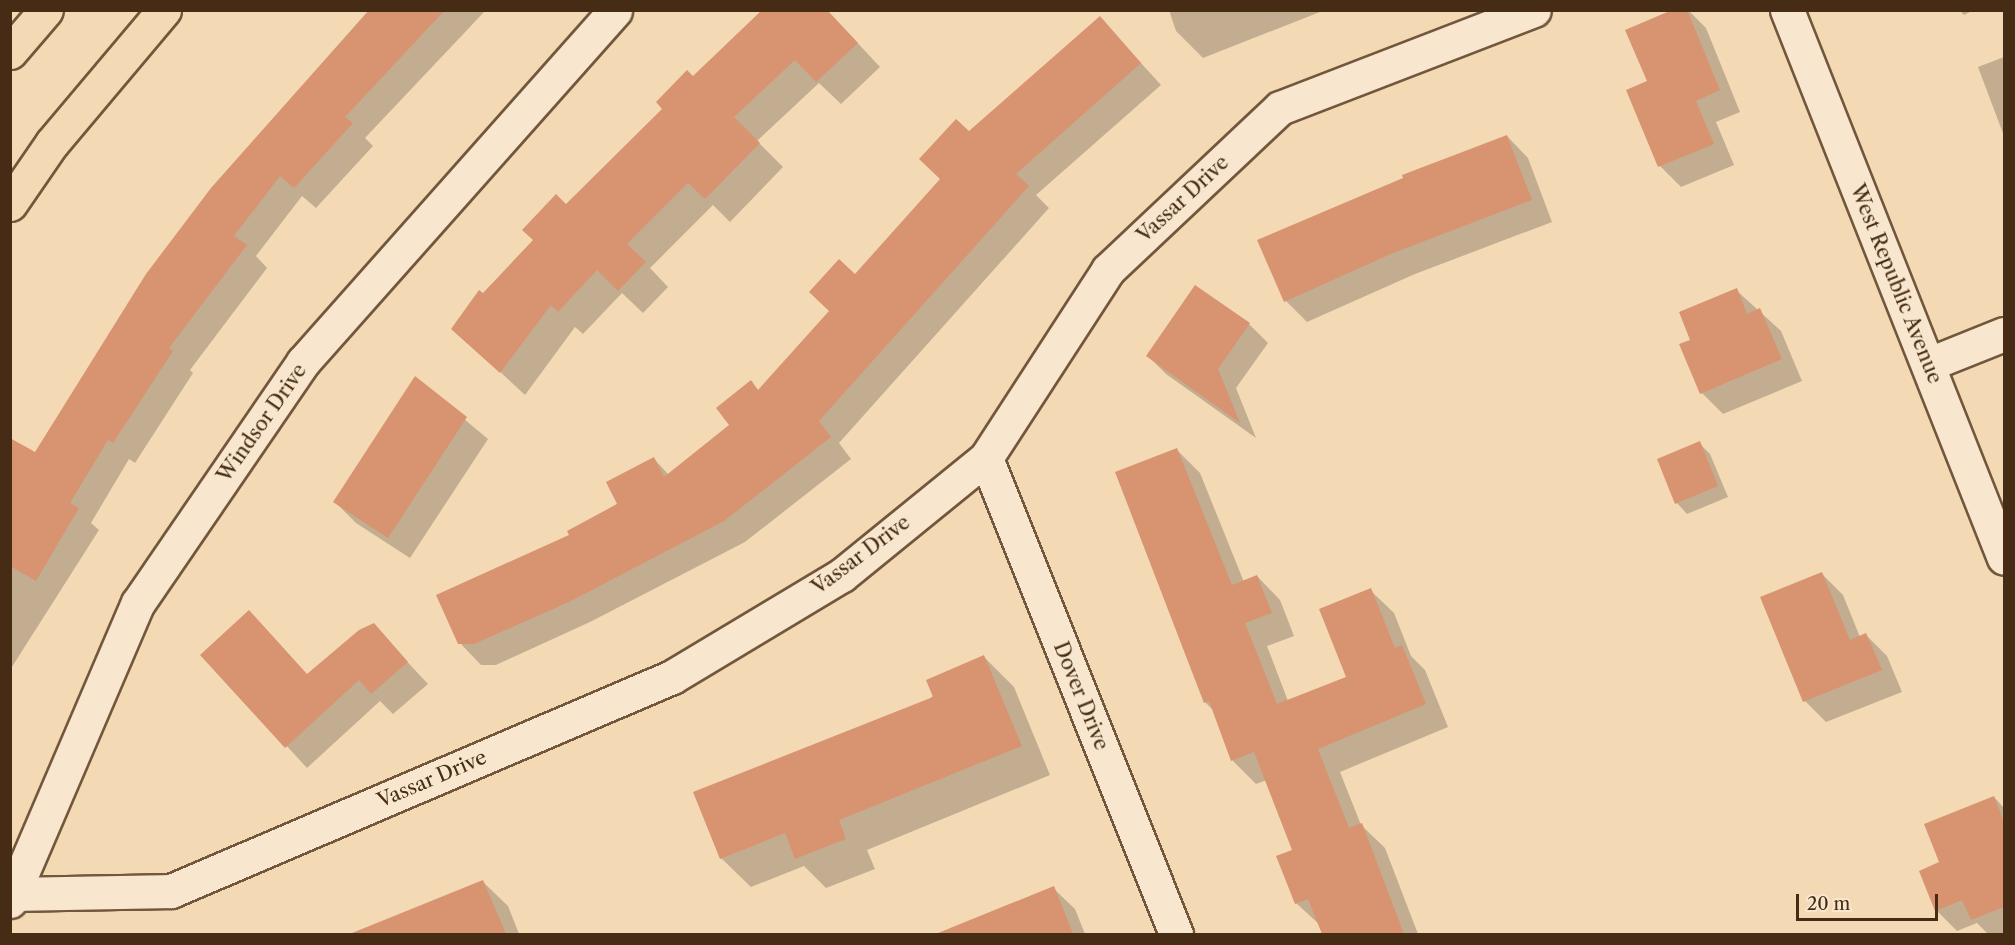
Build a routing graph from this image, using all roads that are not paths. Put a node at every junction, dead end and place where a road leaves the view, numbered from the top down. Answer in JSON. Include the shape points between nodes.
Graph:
{"nodes":[{"id":1,"x":46,"y":10,"type":"edge"},
{"id":2,"x":164,"y":10,"type":"edge"},
{"id":3,"x":615,"y":10,"type":"edge"},
{"id":4,"x":1534,"y":10,"type":"edge"},
{"id":5,"x":1787,"y":10,"type":"edge"},
{"id":6,"x":10,"y":52,"type":"edge"},
{"id":7,"x":10,"y":204,"type":"edge"},
{"id":8,"x":2004,"y":334,"type":"edge"},
{"id":9,"x":1929,"y":364,"type":"junction"},
{"id":10,"x":986,"y":458,"type":"junction"},
{"id":11,"x":2004,"y":558,"type":"edge"},
{"id":12,"x":12,"y":897,"type":"edge"},
{"id":13,"x":1176,"y":934,"type":"edge"}],
"edges":[{"from":1,"to":6,"type":"main road"},
{"from":2,"to":7,"type":"main road","via":[[52,143]]},
{"from":3,"to":12,"type":"street","name":"Windsor Drive","via":[[303,362],[138,603]]},
{"from":4,"to":10,"type":"street","name":"Vassar Drive","via":[[1280,108],[1108,270]]},
{"from":5,"to":9,"type":"street","name":"West Republic Avenue"},
{"from":8,"to":9,"type":"street"},
{"from":9,"to":11,"type":"street","name":"West Republic Avenue"},
{"from":10,"to":12,"type":"street","name":"Vassar Drive","via":[[842,575],[672,677],[171,891]]},
{"from":10,"to":13,"type":"street","name":"Dover Drive"}]}
